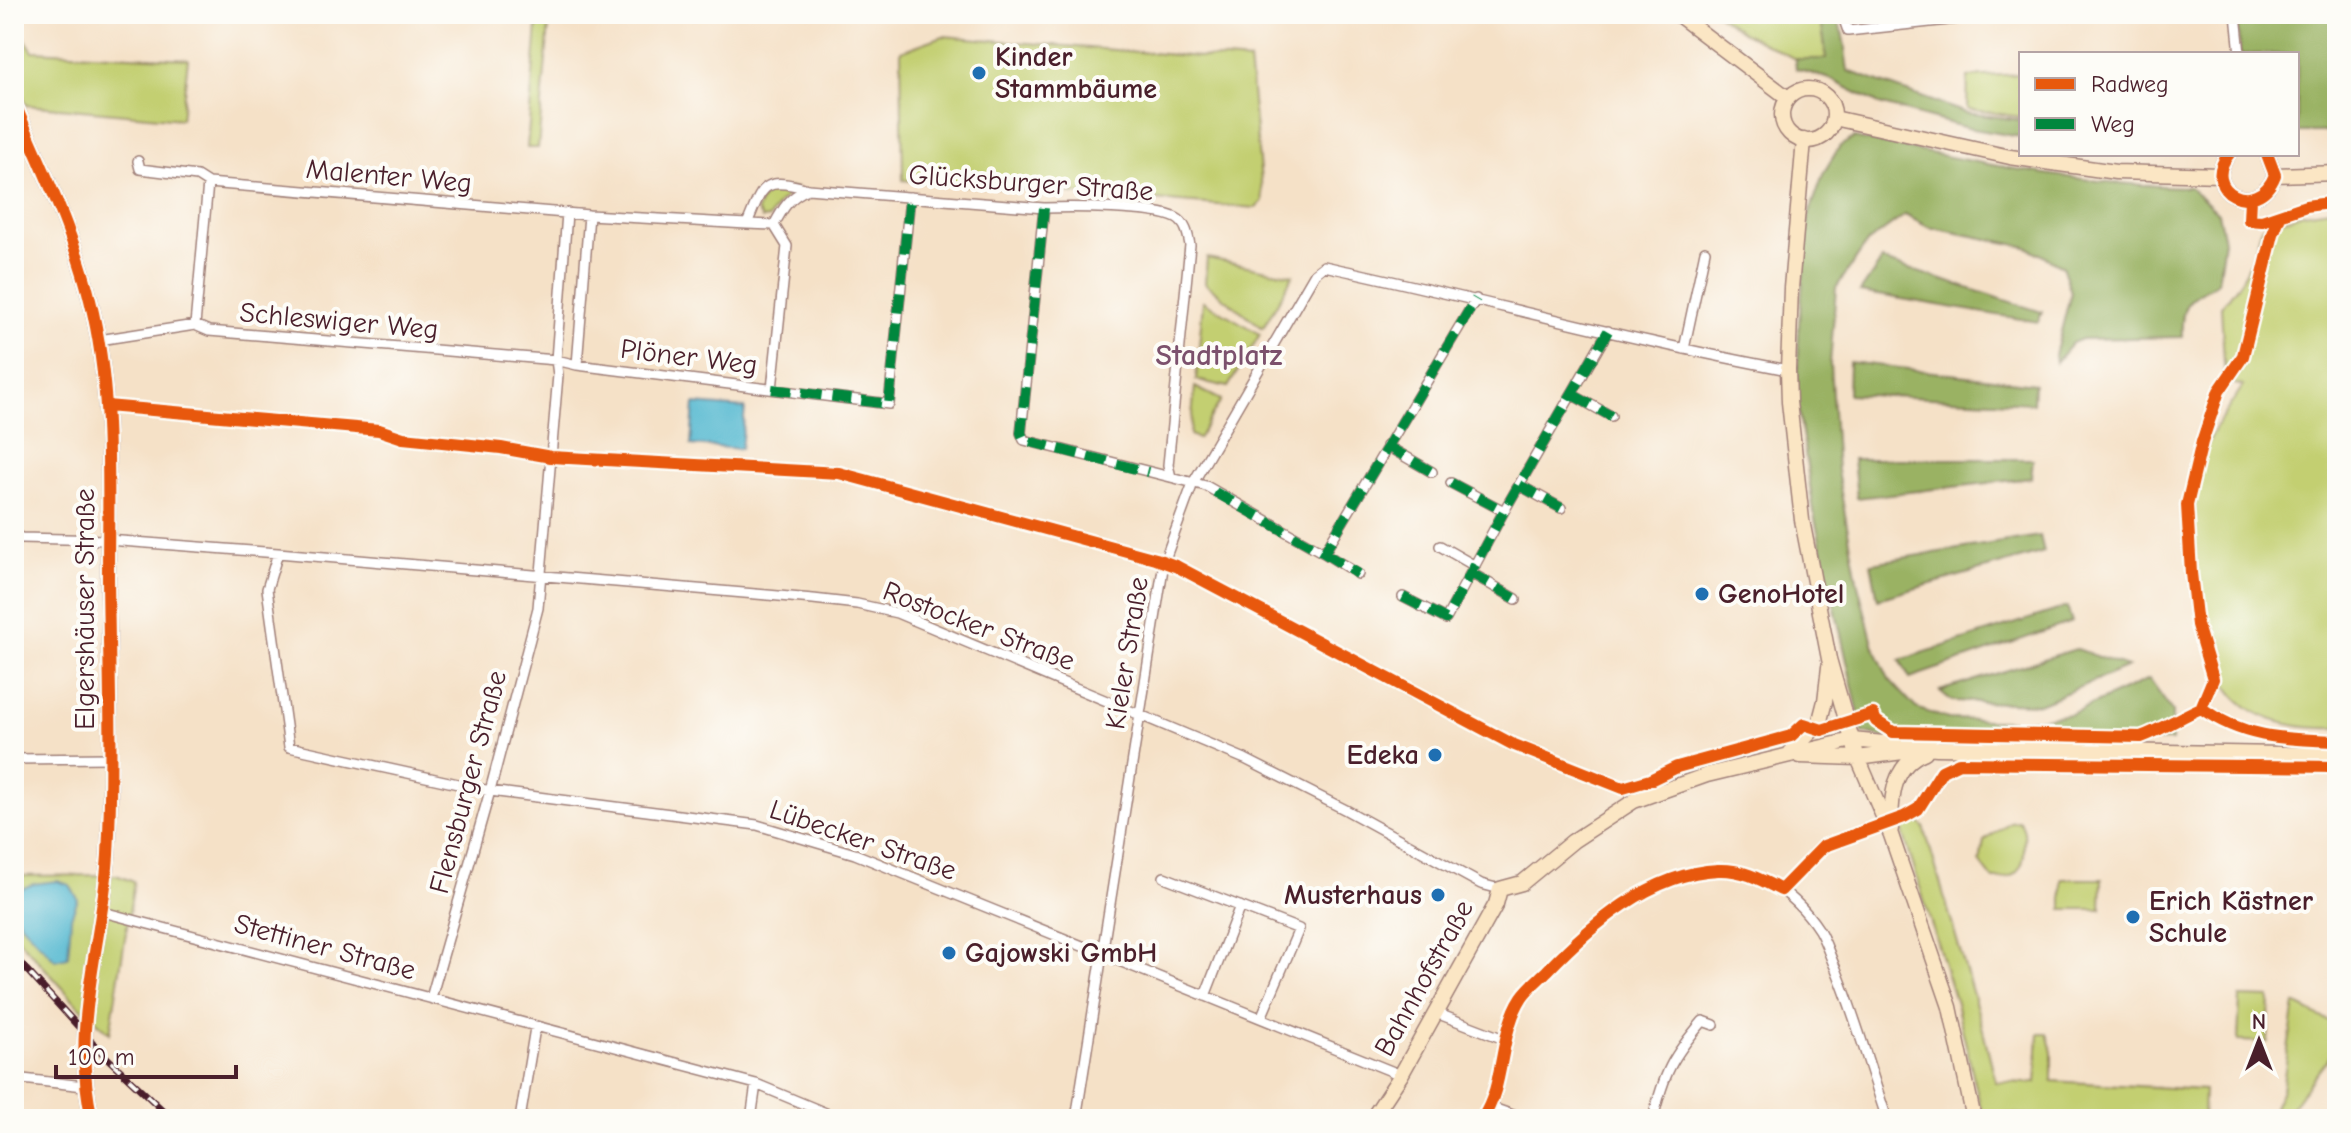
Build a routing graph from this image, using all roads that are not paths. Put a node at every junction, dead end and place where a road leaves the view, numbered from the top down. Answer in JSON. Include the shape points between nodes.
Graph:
{"nodes":[{"id":1,"x":1677,"y":14,"type":"edge"},
{"id":2,"x":1842,"y":14,"type":"edge"},
{"id":3,"x":2003,"y":14,"type":"edge"},
{"id":4,"x":2236,"y":14,"type":"edge"},
{"id":5,"x":2240,"y":52,"type":"edge"},
{"id":6,"x":1788,"y":98,"type":"junction"},
{"id":7,"x":16,"y":106,"type":"edge"},
{"id":8,"x":1834,"y":118,"type":"junction"},
{"id":9,"x":1804,"y":140,"type":"junction"},
{"id":10,"x":2227,"y":156,"type":"edge"},
{"id":11,"x":2268,"y":156,"type":"edge"},
{"id":12,"x":138,"y":161,"type":"dead end"},
{"id":13,"x":2337,"y":173,"type":"edge"},
{"id":14,"x":2220,"y":175,"type":"junction"},
{"id":15,"x":2275,"y":175,"type":"junction"},
{"id":16,"x":208,"y":183,"type":"junction"},
{"id":17,"x":808,"y":189,"type":"junction"},
{"id":18,"x":910,"y":197,"type":"junction"},
{"id":19,"x":2250,"y":199,"type":"junction"},
{"id":20,"x":1044,"y":208,"type":"junction"},
{"id":21,"x":567,"y":213,"type":"junction"},
{"id":22,"x":589,"y":215,"type":"junction"},
{"id":23,"x":2249,"y":220,"type":"dead end"},
{"id":24,"x":747,"y":224,"type":"junction"},
{"id":25,"x":774,"y":225,"type":"junction"},
{"id":26,"x":1705,"y":251,"type":"dead end"},
{"id":27,"x":1476,"y":299,"type":"junction"},
{"id":28,"x":195,"y":325,"type":"junction"},
{"id":29,"x":1608,"y":331,"type":"junction"},
{"id":30,"x":99,"y":340,"type":"junction"},
{"id":31,"x":1684,"y":349,"type":"junction"},
{"id":32,"x":556,"y":360,"type":"junction"},
{"id":33,"x":577,"y":365,"type":"junction"},
{"id":34,"x":1788,"y":370,"type":"junction"},
{"id":35,"x":772,"y":389,"type":"junction"},
{"id":36,"x":1573,"y":395,"type":"junction"},
{"id":37,"x":1611,"y":416,"type":"dead end"},
{"id":38,"x":1387,"y":446,"type":"junction"},
{"id":39,"x":1432,"y":472,"type":"dead end"},
{"id":40,"x":1171,"y":477,"type":"junction"},
{"id":41,"x":1193,"y":483,"type":"junction"},
{"id":42,"x":1451,"y":483,"type":"dead end"},
{"id":43,"x":1519,"y":485,"type":"junction"},
{"id":44,"x":1561,"y":508,"type":"dead end"},
{"id":45,"x":1504,"y":511,"type":"junction"},
{"id":46,"x":14,"y":534,"type":"edge"},
{"id":47,"x":108,"y":540,"type":"junction"},
{"id":48,"x":1440,"y":546,"type":"dead end"},
{"id":49,"x":278,"y":553,"type":"junction"},
{"id":50,"x":1324,"y":553,"type":"junction"},
{"id":51,"x":1473,"y":569,"type":"junction"},
{"id":52,"x":1358,"y":574,"type":"dead end"},
{"id":53,"x":542,"y":577,"type":"junction"},
{"id":54,"x":1403,"y":597,"type":"dead end"},
{"id":55,"x":1516,"y":599,"type":"dead end"},
{"id":56,"x":1829,"y":659,"type":"junction"},
{"id":57,"x":1138,"y":713,"type":"junction"},
{"id":58,"x":1852,"y":740,"type":"junction"},
{"id":59,"x":1937,"y":748,"type":"junction"},
{"id":60,"x":1787,"y":755,"type":"junction"},
{"id":61,"x":2337,"y":755,"type":"edge"},
{"id":62,"x":110,"y":758,"type":"junction"},
{"id":63,"x":1858,"y":758,"type":"junction"},
{"id":64,"x":14,"y":759,"type":"edge"},
{"id":65,"x":490,"y":791,"type":"junction"},
{"id":66,"x":1891,"y":835,"type":"junction"},
{"id":67,"x":1164,"y":877,"type":"dead end"},
{"id":68,"x":1500,"y":889,"type":"junction"},
{"id":69,"x":1240,"y":906,"type":"junction"},
{"id":70,"x":103,"y":912,"type":"junction"},
{"id":71,"x":1102,"y":954,"type":"junction"},
{"id":72,"x":1205,"y":996,"type":"junction"},
{"id":73,"x":431,"y":998,"type":"junction"},
{"id":74,"x":1436,"y":1013,"type":"junction"},
{"id":75,"x":1261,"y":1018,"type":"junction"},
{"id":76,"x":1714,"y":1025,"type":"dead end"},
{"id":77,"x":535,"y":1028,"type":"junction"},
{"id":78,"x":1504,"y":1039,"type":"junction"},
{"id":79,"x":1401,"y":1075,"type":"junction"},
{"id":80,"x":14,"y":1078,"type":"edge"},
{"id":81,"x":756,"y":1084,"type":"junction"},
{"id":82,"x":84,"y":1086,"type":"junction"},
{"id":83,"x":1490,"y":1107,"type":"junction"},
{"id":84,"x":92,"y":1119,"type":"edge"},
{"id":85,"x":520,"y":1119,"type":"edge"},
{"id":86,"x":751,"y":1119,"type":"edge"},
{"id":87,"x":840,"y":1119,"type":"edge"},
{"id":88,"x":1076,"y":1119,"type":"edge"},
{"id":89,"x":1372,"y":1119,"type":"edge"},
{"id":90,"x":1482,"y":1119,"type":"edge"},
{"id":91,"x":1524,"y":1119,"type":"edge"},
{"id":92,"x":1653,"y":1119,"type":"edge"},
{"id":93,"x":1887,"y":1119,"type":"edge"},
{"id":94,"x":1974,"y":1119,"type":"edge"}],
"edges":[{"from":1,"to":6,"type":"street"},
{"from":2,"to":3,"type":"street","via":[[1848,31]]},
{"from":4,"to":5,"type":"street"},
{"from":6,"to":8,"type":"street","via":[[1802,89],[1818,91],[1831,102]]},
{"from":6,"to":9,"type":"street","via":[[1784,124]]},
{"from":7,"to":30,"type":"street","name":"Elgershäuser Straße","via":[[76,252]]},
{"from":8,"to":9,"type":"street","via":[[1827,132]]},
{"from":8,"to":14,"type":"street","via":[[2010,157],[2116,172]]},
{"from":9,"to":34,"type":"street"},
{"from":10,"to":14,"type":"street"},
{"from":11,"to":15,"type":"street"},
{"from":12,"to":16,"type":"street","name":"Malenter Weg","via":[[140,169],[197,176]]},
{"from":13,"to":15,"type":"street"},
{"from":14,"to":19,"type":"street","via":[[2225,188]]},
{"from":15,"to":19,"type":"street","via":[[2262,194]]},
{"from":16,"to":21,"type":"street","name":"Malenter Weg"},
{"from":16,"to":28,"type":"street"},
{"from":17,"to":18,"type":"street","name":"Glücksburger Straße"},
{"from":17,"to":24,"type":"street","name":"Glücksburger Straße","via":[[765,186]]},
{"from":17,"to":25,"type":"street","via":[[786,203]]},
{"from":18,"to":20,"type":"street","name":"Glücksburger Straße"},
{"from":18,"to":35,"type":"street","via":[[889,404]]},
{"from":19,"to":23,"type":"street"},
{"from":20,"to":40,"type":"street","via":[[1024,440]]},
{"from":20,"to":40,"type":"street","name":"Glücksburger Straße","via":[[1163,214],[1179,219],[1188,231]]},
{"from":21,"to":22,"type":"street"},
{"from":21,"to":32,"type":"street"},
{"from":22,"to":24,"type":"street"},
{"from":22,"to":33,"type":"street"},
{"from":24,"to":25,"type":"street"},
{"from":25,"to":35,"type":"street","name":"Plöner Weg","via":[[787,246]]},
{"from":26,"to":31,"type":"street"},
{"from":27,"to":29,"type":"street","name":"Kieler Straße"},
{"from":27,"to":38,"type":"street"},
{"from":27,"to":41,"type":"street","name":"Kieler Straße","via":[[1324,266],[1315,273]]},
{"from":28,"to":30,"type":"street","name":"Schleswiger Weg"},
{"from":28,"to":32,"type":"street","name":"Schleswiger Weg","via":[[209,331]]},
{"from":29,"to":31,"type":"street","name":"Kieler Straße"},
{"from":29,"to":36,"type":"street"},
{"from":30,"to":47,"type":"street","name":"Elgershäuser Straße","via":[[107,406]]},
{"from":31,"to":34,"type":"street","name":"Kieler Straße"},
{"from":32,"to":33,"type":"street","name":"Schleswiger Weg"},
{"from":32,"to":53,"type":"street"},
{"from":33,"to":35,"type":"street","name":"Plöner Weg"},
{"from":34,"to":56,"type":"street","via":[[1802,520]]},
{"from":36,"to":37,"type":"street"},
{"from":36,"to":43,"type":"street"},
{"from":38,"to":39,"type":"street"},
{"from":38,"to":50,"type":"street"},
{"from":40,"to":41,"type":"street"},
{"from":41,"to":50,"type":"street"},
{"from":41,"to":57,"type":"street","name":"Kieler Straße","via":[[1164,562]]},
{"from":42,"to":45,"type":"street"},
{"from":43,"to":44,"type":"street"},
{"from":43,"to":45,"type":"street"},
{"from":45,"to":51,"type":"street"},
{"from":46,"to":47,"type":"street","name":"Rostocker Straße"},
{"from":47,"to":49,"type":"street","name":"Rostocker Straße"},
{"from":47,"to":62,"type":"street","name":"Elgershäuser Straße"},
{"from":48,"to":51,"type":"street"},
{"from":49,"to":53,"type":"street","name":"Rostocker Straße"},
{"from":49,"to":65,"type":"street","via":[[267,589],[289,747]]},
{"from":50,"to":52,"type":"street"},
{"from":51,"to":54,"type":"street","via":[[1446,619]]},
{"from":51,"to":55,"type":"street"},
{"from":53,"to":57,"type":"street","name":"Rostocker Straße","via":[[813,599],[897,613]]},
{"from":53,"to":65,"type":"street","name":"Flensburger Straße"},
{"from":56,"to":58,"type":"street"},
{"from":56,"to":60,"type":"street","via":[[1819,724]]},
{"from":57,"to":68,"type":"street","name":"Rostocker Straße","via":[[1245,759],[1481,884]]},
{"from":57,"to":71,"type":"street","name":"Kieler Straße"},
{"from":58,"to":59,"type":"street","name":"Bahnhofstraße"},
{"from":58,"to":60,"type":"street","name":"Bahnhofstraße"},
{"from":58,"to":63,"type":"street"},
{"from":59,"to":61,"type":"street"},
{"from":59,"to":63,"type":"street"},
{"from":59,"to":66,"type":"street","via":[[1914,756],[1902,768],[1891,796]]},
{"from":60,"to":63,"type":"street"},
{"from":60,"to":68,"type":"street","name":"Bahnhofstraße","via":[[1634,801],[1522,883]]},
{"from":62,"to":64,"type":"street"},
{"from":62,"to":70,"type":"street","name":"Elgershäuser Straße"},
{"from":63,"to":66,"type":"street"},
{"from":65,"to":71,"type":"street","name":"Lübecker Straße","via":[[757,825],[855,854]]},
{"from":65,"to":73,"type":"street","name":"Flensburger Straße"},
{"from":66,"to":94,"type":"street","via":[[1950,1007]]},
{"from":67,"to":69,"type":"street"},
{"from":68,"to":74,"type":"street","name":"Bahnhofstraße"},
{"from":69,"to":72,"type":"street"},
{"from":69,"to":75,"type":"street","via":[[1299,929]]},
{"from":70,"to":73,"type":"street","name":"Stettiner Straße"},
{"from":70,"to":82,"type":"street","name":"Elgershäuser Straße","via":[[84,1020]]},
{"from":71,"to":72,"type":"street","name":"Lübecker Straße"},
{"from":71,"to":88,"type":"street","name":"Kieler Straße"},
{"from":72,"to":75,"type":"street","name":"Lübecker Straße"},
{"from":73,"to":77,"type":"street","name":"Stettiner Straße"},
{"from":74,"to":78,"type":"street"},
{"from":74,"to":79,"type":"street","name":"Bahnhofstraße"},
{"from":75,"to":79,"type":"street","name":"Lübecker Straße"},
{"from":76,"to":92,"type":"street","via":[[1703,1021],[1678,1051]]},
{"from":77,"to":81,"type":"street","name":"Stettiner Straße"},
{"from":77,"to":85,"type":"street"},
{"from":78,"to":83,"type":"street"},
{"from":78,"to":93,"type":"street","via":[[1522,997],[1574,942],[1630,902],[1672,879],[1698,872],[1750,873],[1791,896],[1820,932]]},
{"from":79,"to":89,"type":"street","name":"Bahnhofstraße"},
{"from":80,"to":82,"type":"street"},
{"from":81,"to":86,"type":"street"},
{"from":81,"to":87,"type":"street","name":"Stettiner Straße"},
{"from":82,"to":84,"type":"street","name":"Elgershäuser Straße"},
{"from":83,"to":90,"type":"street"},
{"from":83,"to":91,"type":"street"}]}
